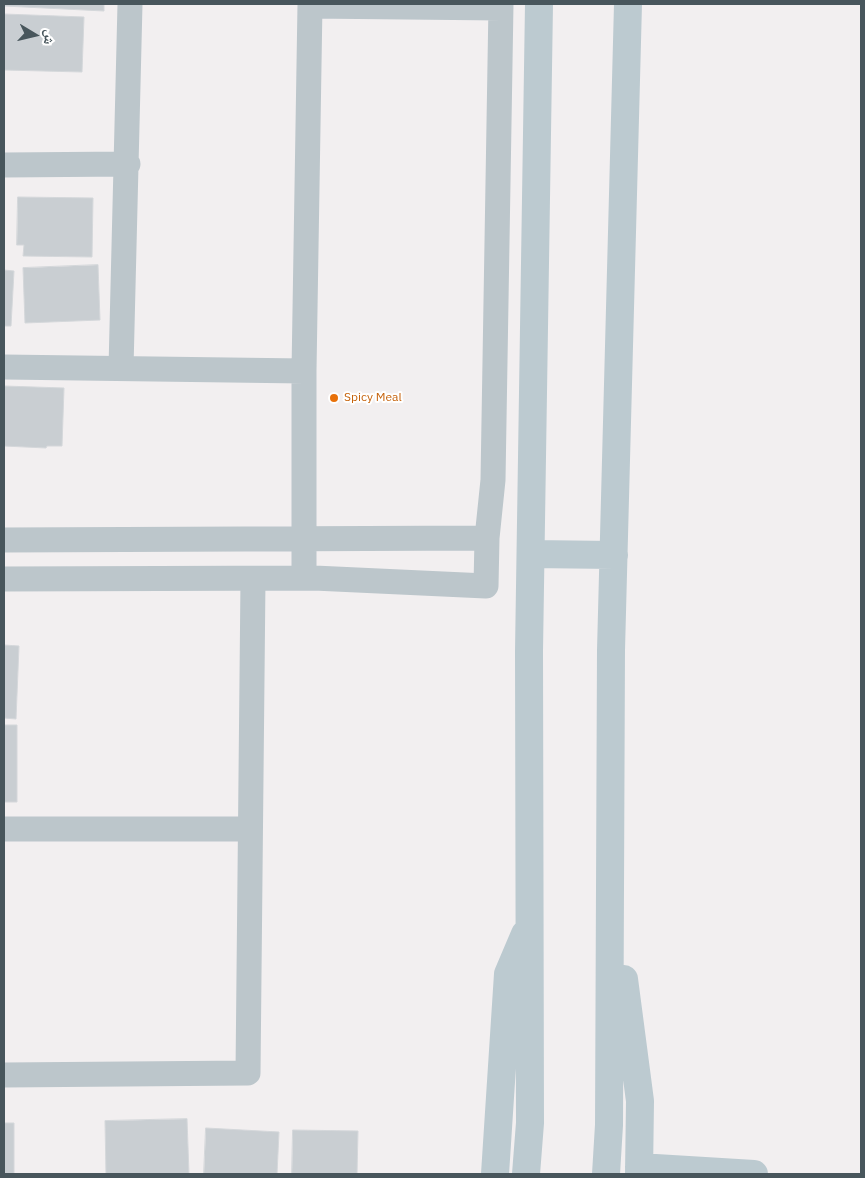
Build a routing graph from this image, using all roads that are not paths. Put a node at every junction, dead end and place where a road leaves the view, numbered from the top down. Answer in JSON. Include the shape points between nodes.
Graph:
{"nodes":[{"id":1,"x":130,"y":4,"type":"edge"},
{"id":2,"x":539,"y":4,"type":"edge"},
{"id":3,"x":628,"y":4,"type":"edge"},
{"id":4,"x":310,"y":5,"type":"edge"},
{"id":5,"x":501,"y":6,"type":"edge"},
{"id":6,"x":128,"y":164,"type":"junction"},
{"id":7,"x":4,"y":165,"type":"edge"},
{"id":8,"x":4,"y":367,"type":"edge"},
{"id":9,"x":121,"y":368,"type":"junction"},
{"id":10,"x":304,"y":372,"type":"junction"},
{"id":11,"x":487,"y":538,"type":"junction"},
{"id":12,"x":305,"y":539,"type":"junction"},
{"id":13,"x":4,"y":540,"type":"edge"},
{"id":14,"x":531,"y":554,"type":"junction"},
{"id":15,"x":614,"y":556,"type":"junction"},
{"id":16,"x":253,"y":578,"type":"junction"},
{"id":17,"x":304,"y":578,"type":"junction"},
{"id":18,"x":4,"y":579,"type":"edge"},
{"id":19,"x":4,"y":829,"type":"edge"},
{"id":20,"x":250,"y":829,"type":"junction"},
{"id":21,"x":610,"y":877,"type":"junction"},
{"id":22,"x":530,"y":923,"type":"junction"},
{"id":23,"x":4,"y":1075,"type":"edge"},
{"id":24,"x":639,"y":1171,"type":"edge"},
{"id":25,"x":495,"y":1174,"type":"edge"},
{"id":26,"x":526,"y":1174,"type":"edge"},
{"id":27,"x":606,"y":1174,"type":"edge"},
{"id":28,"x":754,"y":1174,"type":"edge"}],
"edges":[{"from":1,"to":6,"type":"street"},
{"from":2,"to":14,"type":"main road"},
{"from":3,"to":15,"type":"main road"},
{"from":4,"to":5,"type":"street"},
{"from":4,"to":10,"type":"street"},
{"from":5,"to":11,"type":"street","via":[[493,480]]},
{"from":6,"to":7,"type":"street"},
{"from":6,"to":9,"type":"street"},
{"from":8,"to":9,"type":"street"},
{"from":9,"to":10,"type":"street"},
{"from":10,"to":12,"type":"street"},
{"from":11,"to":12,"type":"street"},
{"from":11,"to":17,"type":"street","via":[[486,586]]},
{"from":12,"to":13,"type":"street"},
{"from":12,"to":17,"type":"street"},
{"from":14,"to":15,"type":"main road"},
{"from":14,"to":22,"type":"main road"},
{"from":15,"to":21,"type":"main road"},
{"from":16,"to":17,"type":"street"},
{"from":16,"to":18,"type":"street"},
{"from":16,"to":20,"type":"street"},
{"from":19,"to":20,"type":"street"},
{"from":20,"to":23,"type":"street","via":[[248,1073]]},
{"from":21,"to":24,"type":"main road","via":[[640,1101]]},
{"from":21,"to":27,"type":"main road"},
{"from":22,"to":25,"type":"main road","via":[[508,974]]},
{"from":22,"to":26,"type":"main road","via":[[530,1123]]},
{"from":24,"to":28,"type":"main road"}]}
